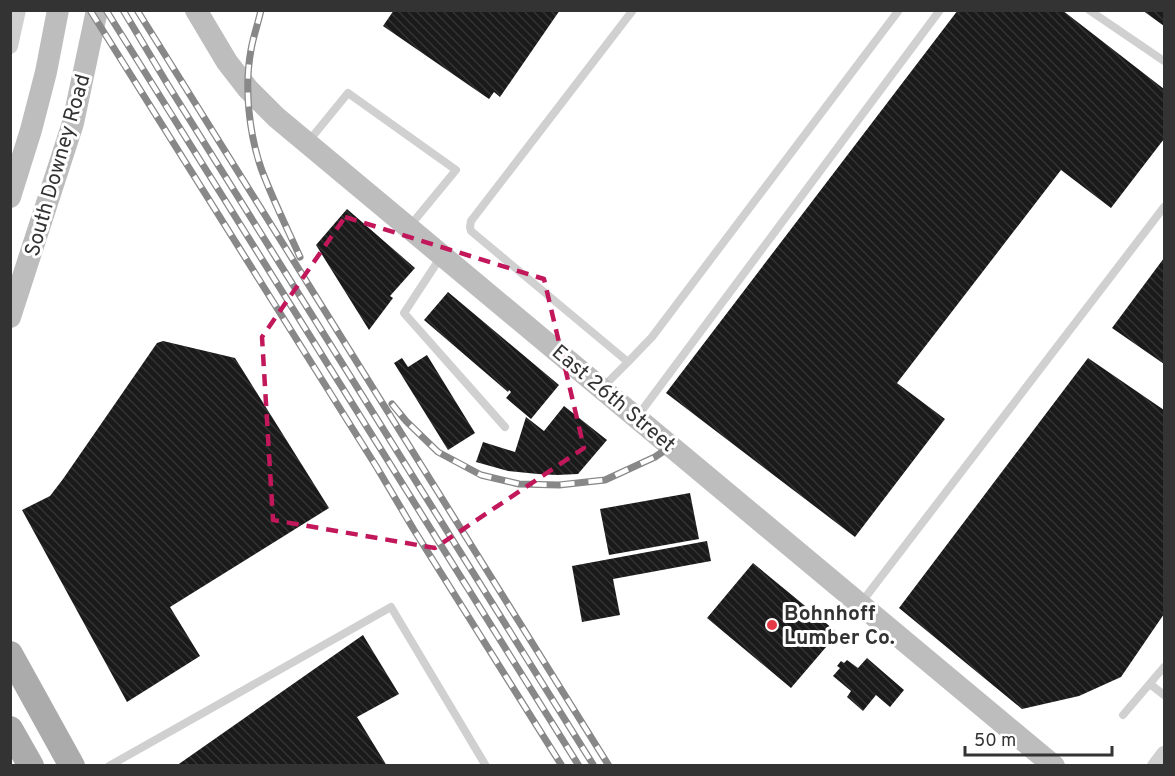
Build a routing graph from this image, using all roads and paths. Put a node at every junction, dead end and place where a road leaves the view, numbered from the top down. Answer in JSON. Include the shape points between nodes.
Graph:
{"nodes":[{"id":1,"x":18,"y":10,"type":"edge"},
{"id":2,"x":58,"y":10,"type":"edge"},
{"id":3,"x":97,"y":10,"type":"edge"},
{"id":4,"x":196,"y":10,"type":"edge"},
{"id":5,"x":633,"y":10,"type":"edge"},
{"id":6,"x":899,"y":10,"type":"edge"},
{"id":7,"x":940,"y":10,"type":"edge"},
{"id":8,"x":1089,"y":10,"type":"edge"},
{"id":9,"x":10,"y":46,"type":"edge"},
{"id":10,"x":1164,"y":61,"type":"edge"},
{"id":11,"x":307,"y":142,"type":"junction"},
{"id":12,"x":10,"y":197,"type":"edge"},
{"id":13,"x":1164,"y":207,"type":"edge"},
{"id":14,"x":409,"y":227,"type":"junction"},
{"id":15,"x":442,"y":255,"type":"junction"},
{"id":16,"x":10,"y":317,"type":"edge"},
{"id":17,"x":628,"y":362,"type":"junction"},
{"id":18,"x":602,"y":388,"type":"junction"},
{"id":19,"x":637,"y":417,"type":"junction"},
{"id":20,"x":505,"y":427,"type":"dead end"},
{"id":21,"x":861,"y":604,"type":"junction"},
{"id":22,"x":10,"y":654,"type":"edge"},
{"id":23,"x":1164,"y":667,"type":"edge"},
{"id":24,"x":1150,"y":684,"type":"junction"},
{"id":25,"x":1164,"y":695,"type":"edge"},
{"id":26,"x":1123,"y":715,"type":"dead end"},
{"id":27,"x":11,"y":730,"type":"edge"},
{"id":28,"x":1164,"y":754,"type":"edge"},
{"id":29,"x":31,"y":765,"type":"edge"},
{"id":30,"x":72,"y":765,"type":"edge"},
{"id":31,"x":109,"y":765,"type":"edge"},
{"id":32,"x":486,"y":765,"type":"edge"},
{"id":33,"x":1054,"y":765,"type":"edge"},
{"id":34,"x":1155,"y":765,"type":"edge"}],
"edges":[{"from":1,"to":9,"type":"street"},
{"from":2,"to":12,"type":"street","name":"South Downey Road","via":[[46,72]]},
{"from":3,"to":16,"type":"street","name":"South Downey Road","via":[[74,123]]},
{"from":4,"to":11,"type":"street","name":"East 26th Street","via":[[248,89]]},
{"from":5,"to":17,"type":"lane","via":[[470,227]]},
{"from":6,"to":17,"type":"lane","via":[[652,337]]},
{"from":7,"to":19,"type":"lane"},
{"from":8,"to":10,"type":"lane"},
{"from":11,"to":14,"type":"street","name":"East 26th Street"},
{"from":11,"to":14,"type":"lane","via":[[348,93],[456,170]]},
{"from":13,"to":21,"type":"lane"},
{"from":14,"to":15,"type":"street","name":"East 26th Street"},
{"from":15,"to":18,"type":"street","name":"East 26th Street"},
{"from":15,"to":20,"type":"lane","via":[[404,313]]},
{"from":17,"to":18,"type":"lane"},
{"from":18,"to":19,"type":"street","name":"East 26th Street"},
{"from":19,"to":21,"type":"street","name":"East 26th Street"},
{"from":21,"to":33,"type":"street","name":"East 26th Street"},
{"from":22,"to":30,"type":"main road"},
{"from":23,"to":24,"type":"lane"},
{"from":24,"to":25,"type":"lane"},
{"from":24,"to":26,"type":"lane"},
{"from":27,"to":29,"type":"main road"},
{"from":28,"to":34,"type":"street"},
{"from":31,"to":32,"type":"lane","via":[[390,607]]}]}
